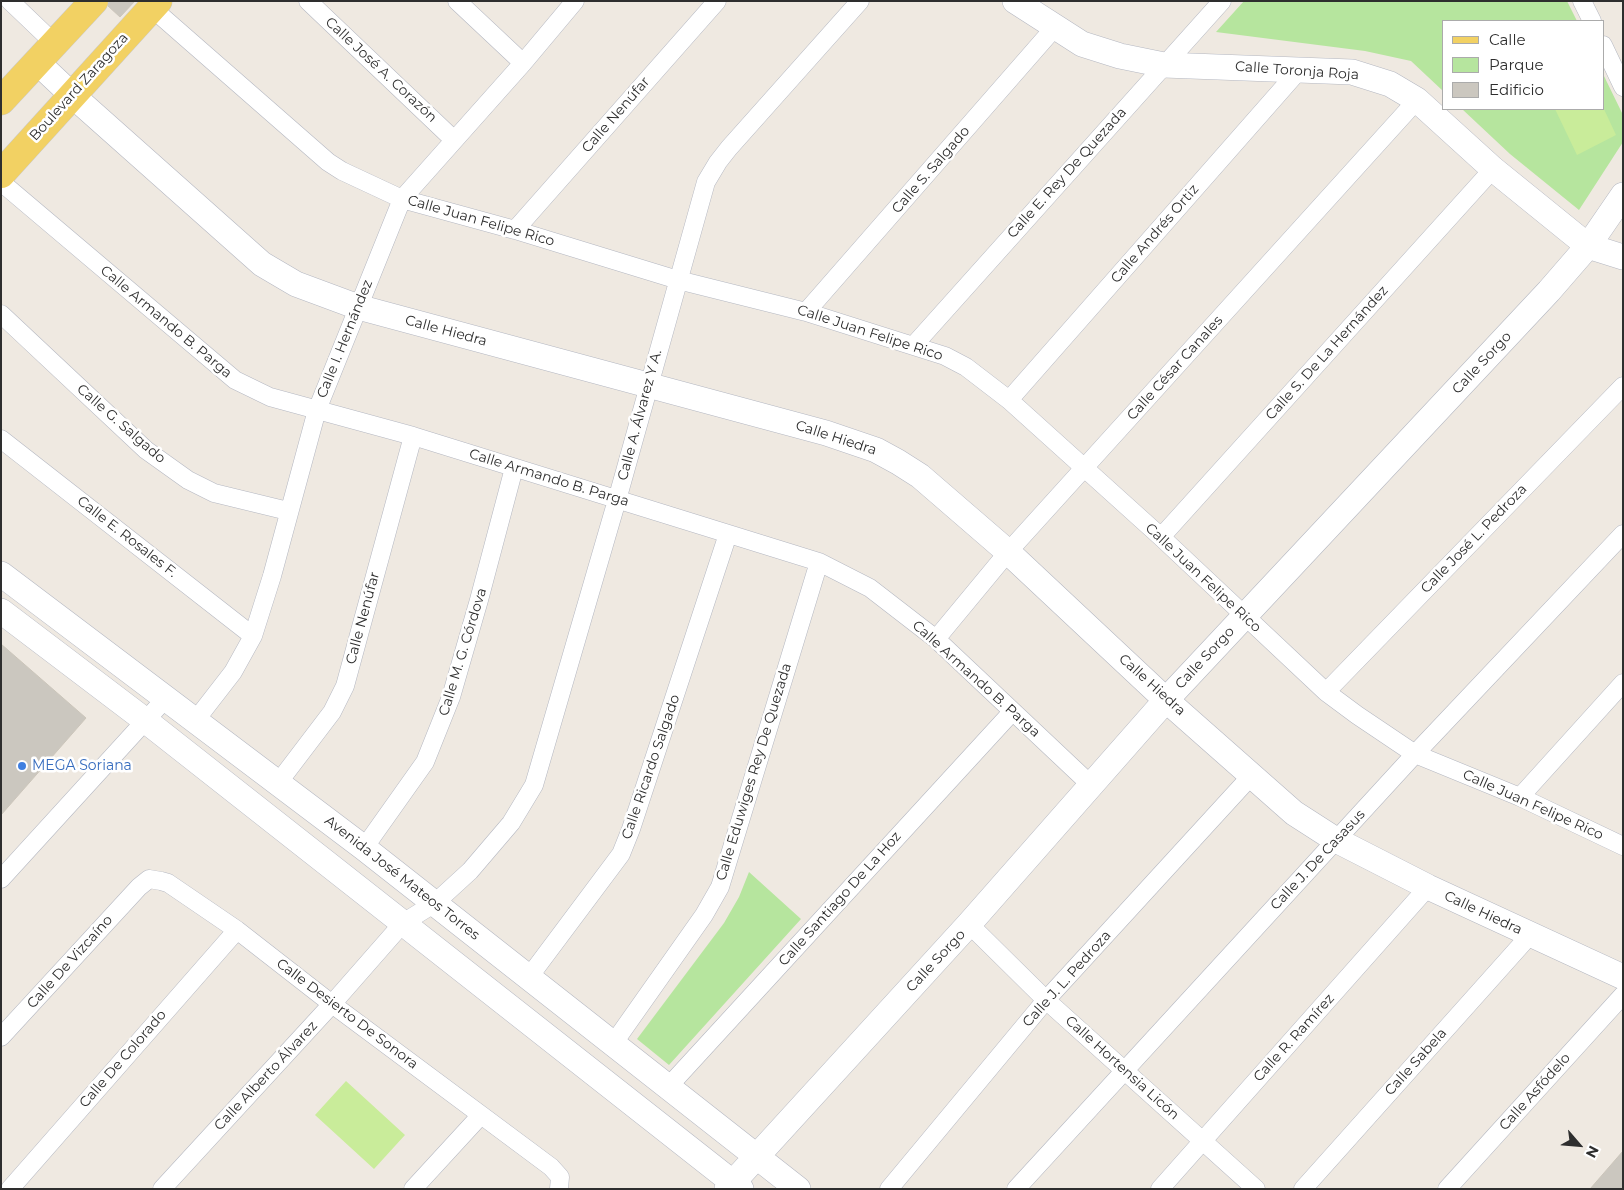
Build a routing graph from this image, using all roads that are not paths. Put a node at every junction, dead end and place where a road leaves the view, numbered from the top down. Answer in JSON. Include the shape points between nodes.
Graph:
{"nodes":[{"id":1,"x":10,"y":1,"type":"edge"},
{"id":2,"x":94,"y":1,"type":"edge"},
{"id":3,"x":308,"y":1,"type":"edge"},
{"id":4,"x":457,"y":1,"type":"edge"},
{"id":5,"x":575,"y":1,"type":"edge"},
{"id":6,"x":717,"y":1,"type":"edge"},
{"id":7,"x":860,"y":1,"type":"edge"},
{"id":8,"x":1015,"y":1,"type":"edge"},
{"id":9,"x":1222,"y":1,"type":"edge"},
{"id":10,"x":1582,"y":1,"type":"edge"},
{"id":11,"x":155,"y":4,"type":"edge"},
{"id":12,"x":1592,"y":20,"type":"edge"},
{"id":13,"x":1055,"y":28,"type":"junction"},
{"id":14,"x":1604,"y":47,"type":"edge"},
{"id":15,"x":46,"y":53,"type":"junction"},
{"id":16,"x":523,"y":63,"type":"junction"},
{"id":17,"x":1164,"y":64,"type":"junction"},
{"id":18,"x":1300,"y":69,"type":"junction"},
{"id":19,"x":1623,"y":87,"type":"edge"},
{"id":20,"x":72,"y":95,"type":"junction"},
{"id":21,"x":1417,"y":100,"type":"junction"},
{"id":22,"x":1,"y":101,"type":"edge"},
{"id":23,"x":454,"y":140,"type":"junction"},
{"id":24,"x":1493,"y":169,"type":"junction"},
{"id":25,"x":1,"y":174,"type":"edge"},
{"id":26,"x":1,"y":182,"type":"edge"},
{"id":27,"x":1623,"y":195,"type":"edge"},
{"id":28,"x":402,"y":199,"type":"junction"},
{"id":29,"x":515,"y":230,"type":"junction"},
{"id":30,"x":1588,"y":246,"type":"junction"},
{"id":31,"x":1623,"y":257,"type":"edge"},
{"id":32,"x":678,"y":280,"type":"junction"},
{"id":33,"x":358,"y":307,"type":"junction"},
{"id":34,"x":806,"y":312,"type":"junction"},
{"id":35,"x":1,"y":314,"type":"edge"},
{"id":36,"x":914,"y":345,"type":"junction"},
{"id":37,"x":649,"y":385,"type":"junction"},
{"id":38,"x":1623,"y":386,"type":"edge"},
{"id":39,"x":1009,"y":400,"type":"junction"},
{"id":40,"x":317,"y":410,"type":"junction"},
{"id":41,"x":413,"y":436,"type":"junction"},
{"id":42,"x":1,"y":439,"type":"edge"},
{"id":43,"x":514,"y":468,"type":"junction"},
{"id":44,"x":1084,"y":468,"type":"junction"},
{"id":45,"x":617,"y":500,"type":"junction"},
{"id":46,"x":288,"y":512,"type":"junction"},
{"id":47,"x":728,"y":534,"type":"junction"},
{"id":48,"x":1623,"y":534,"type":"edge"},
{"id":49,"x":1161,"y":538,"type":"junction"},
{"id":50,"x":1008,"y":552,"type":"junction"},
{"id":51,"x":818,"y":562,"type":"junction"},
{"id":52,"x":1,"y":574,"type":"edge"},
{"id":53,"x":1,"y":611,"type":"edge"},
{"id":54,"x":1244,"y":617,"type":"junction"},
{"id":55,"x":253,"y":636,"type":"junction"},
{"id":56,"x":936,"y":639,"type":"junction"},
{"id":57,"x":1623,"y":683,"type":"edge"},
{"id":58,"x":1326,"y":692,"type":"junction"},
{"id":59,"x":166,"y":698,"type":"junction"},
{"id":60,"x":1166,"y":700,"type":"junction"},
{"id":61,"x":1012,"y":712,"type":"junction"},
{"id":62,"x":146,"y":720,"type":"junction"},
{"id":63,"x":195,"y":721,"type":"junction"},
{"id":64,"x":1415,"y":754,"type":"junction"},
{"id":65,"x":1252,"y":775,"type":"junction"},
{"id":66,"x":278,"y":783,"type":"junction"},
{"id":67,"x":1091,"y":785,"type":"junction"},
{"id":68,"x":1520,"y":797,"type":"junction"},
{"id":69,"x":1336,"y":840,"type":"junction"},
{"id":70,"x":1622,"y":844,"type":"edge"},
{"id":71,"x":364,"y":848,"type":"junction"},
{"id":72,"x":1,"y":879,"type":"edge"},
{"id":73,"x":138,"y":887,"type":"joint"},
{"id":74,"x":1428,"y":888,"type":"junction"},
{"id":75,"x":435,"y":903,"type":"junction"},
{"id":76,"x":403,"y":923,"type":"junction"},
{"id":77,"x":969,"y":924,"type":"junction"},
{"id":78,"x":237,"y":930,"type":"junction"},
{"id":79,"x":1530,"y":935,"type":"junction"},
{"id":80,"x":529,"y":977,"type":"junction"},
{"id":81,"x":1623,"y":977,"type":"edge"},
{"id":82,"x":1623,"y":995,"type":"edge"},
{"id":83,"x":1046,"y":1000,"type":"junction"},
{"id":84,"x":332,"y":1004,"type":"junction"},
{"id":85,"x":1,"y":1037,"type":"edge"},
{"id":86,"x":614,"y":1044,"type":"junction"},
{"id":87,"x":1125,"y":1070,"type":"junction"},
{"id":88,"x":668,"y":1087,"type":"junction"},
{"id":89,"x":481,"y":1115,"type":"junction"},
{"id":90,"x":1203,"y":1141,"type":"junction"},
{"id":91,"x":757,"y":1156,"type":"junction"},
{"id":92,"x":734,"y":1187,"type":"edge"},
{"id":93,"x":10,"y":1189,"type":"edge"},
{"id":94,"x":162,"y":1189,"type":"edge"},
{"id":95,"x":413,"y":1189,"type":"edge"},
{"id":96,"x":559,"y":1189,"type":"edge"},
{"id":97,"x":798,"y":1189,"type":"edge"},
{"id":98,"x":889,"y":1189,"type":"edge"},
{"id":99,"x":1016,"y":1189,"type":"edge"},
{"id":100,"x":1160,"y":1189,"type":"edge"},
{"id":101,"x":1256,"y":1189,"type":"edge"},
{"id":102,"x":1303,"y":1189,"type":"edge"},
{"id":103,"x":1447,"y":1189,"type":"edge"}],
"edges":[{"from":1,"to":15,"type":"street"},
{"from":2,"to":15,"type":"main road"},
{"from":3,"to":23,"type":"street","name":"Calle José A. Corazón"},
{"from":4,"to":16,"type":"street"},
{"from":5,"to":16,"type":"street","name":"Calle I. Hernández"},
{"from":6,"to":29,"type":"street","name":"Calle Nenúfar"},
{"from":7,"to":32,"type":"street","name":"Calle A. Álvarez Y A.","via":[[729,148],[712,172],[706,182]]},
{"from":8,"to":13,"type":"street","name":"Calle Toronja Roja"},
{"from":9,"to":17,"type":"street","name":"Calle E. Rey De Quezada"},
{"from":10,"to":12,"type":"street"},
{"from":11,"to":20,"type":"main road","name":"Boulevard Zaragoza"},
{"from":11,"to":28,"type":"street","name":"Calle Juan Felipe Rico","via":[[328,162]]},
{"from":13,"to":17,"type":"street","name":"Calle Toronja Roja","via":[[1099,50]]},
{"from":13,"to":34,"type":"street","name":"Calle S. Salgado"},
{"from":14,"to":19,"type":"street"},
{"from":15,"to":20,"type":"street","name":"Calle Hiedra"},
{"from":15,"to":22,"type":"main road"},
{"from":16,"to":23,"type":"street","name":"Calle I. Hernández"},
{"from":17,"to":18,"type":"street","name":"Calle Toronja Roja"},
{"from":17,"to":36,"type":"street","name":"Calle E. Rey De Quezada"},
{"from":18,"to":21,"type":"street","name":"Calle Toronja Roja","via":[[1352,72],[1390,84]]},
{"from":18,"to":39,"type":"street","name":"Calle Andrés Ortiz"},
{"from":20,"to":25,"type":"main road","name":"Boulevard Zaragoza"},
{"from":20,"to":33,"type":"street","name":"Calle Hiedra","via":[[262,264],[296,284]]},
{"from":21,"to":24,"type":"street","name":"Calle Toronja Roja"},
{"from":21,"to":44,"type":"street","name":"Calle César Canales"},
{"from":23,"to":28,"type":"street","name":"Calle I. Hernández"},
{"from":24,"to":30,"type":"street","name":"Calle Toronja Roja"},
{"from":24,"to":49,"type":"street","name":"Calle S. De La Hernández"},
{"from":26,"to":40,"type":"street","name":"Calle Armando B. Parga","via":[[235,380],[270,397]]},
{"from":27,"to":30,"type":"street","name":"Calle Sorgo"},
{"from":28,"to":29,"type":"street","name":"Calle Juan Felipe Rico"},
{"from":28,"to":33,"type":"street","name":"Calle I. Hernández"},
{"from":29,"to":32,"type":"street","name":"Calle Juan Felipe Rico"},
{"from":30,"to":31,"type":"street","name":"Calle Toronja Roja"},
{"from":30,"to":54,"type":"street","name":"Calle Sorgo"},
{"from":32,"to":34,"type":"street","name":"Calle Juan Felipe Rico"},
{"from":32,"to":37,"type":"street","name":"Calle A. Álvarez Y A."},
{"from":33,"to":37,"type":"street","name":"Calle Hiedra"},
{"from":33,"to":40,"type":"street","name":"Calle I. Hernández"},
{"from":34,"to":36,"type":"street","name":"Calle Juan Felipe Rico"},
{"from":35,"to":46,"type":"street","name":"Calle G. Salgado","via":[[146,450],[188,480],[214,493]]},
{"from":36,"to":39,"type":"street","name":"Calle Juan Felipe Rico","via":[[966,367]]},
{"from":37,"to":45,"type":"street","name":"Calle A. Álvarez Y A."},
{"from":37,"to":50,"type":"street","name":"Calle Hiedra","via":[[826,433],[876,450],[920,476]]},
{"from":38,"to":58,"type":"street","name":"Calle José L. Pedroza"},
{"from":39,"to":44,"type":"street","name":"Calle Juan Felipe Rico"},
{"from":40,"to":41,"type":"street","name":"Calle Armando B. Parga"},
{"from":40,"to":46,"type":"street","name":"Calle I. Hernández"},
{"from":41,"to":43,"type":"street","name":"Calle Armando B. Parga"},
{"from":41,"to":66,"type":"street","name":"Calle Nenúfar","via":[[345,686],[332,712]]},
{"from":42,"to":55,"type":"street","name":"Calle E. Rosales F."},
{"from":43,"to":45,"type":"street","name":"Calle Armando B. Parga"},
{"from":43,"to":71,"type":"street","name":"Calle M. G. Córdova","via":[[451,697],[425,762]]},
{"from":44,"to":49,"type":"street","name":"Calle Juan Felipe Rico"},
{"from":44,"to":50,"type":"street","name":"Calle César Canales"},
{"from":45,"to":47,"type":"street","name":"Calle Armando B. Parga"},
{"from":45,"to":75,"type":"street","name":"Calle A. Álvarez Y A.","via":[[534,785],[511,823],[470,872]]},
{"from":46,"to":55,"type":"street","name":"Calle I. Hernández"},
{"from":47,"to":51,"type":"street","name":"Calle Armando B. Parga"},
{"from":47,"to":80,"type":"street","name":"Calle Ricardo Salgado","via":[[621,854]]},
{"from":48,"to":64,"type":"street","name":"Calle J. De Casasus"},
{"from":49,"to":54,"type":"street","name":"Calle Juan Felipe Rico"},
{"from":50,"to":56,"type":"street","name":"Calle César Canales"},
{"from":50,"to":60,"type":"street","name":"Calle Hiedra"},
{"from":51,"to":56,"type":"street","name":"Calle Armando B. Parga","via":[[870,588]]},
{"from":51,"to":86,"type":"street","name":"Calle Eduwiges Rey De Quezada","via":[[720,887]]},
{"from":52,"to":59,"type":"street","name":"Avenida José Mateos Torres"},
{"from":53,"to":62,"type":"street"},
{"from":54,"to":58,"type":"street","name":"Calle Juan Felipe Rico"},
{"from":54,"to":60,"type":"street","name":"Calle Sorgo"},
{"from":55,"to":63,"type":"street","name":"Calle I. Hernández","via":[[233,672]]},
{"from":56,"to":61,"type":"street","name":"Calle Armando B. Parga"},
{"from":57,"to":68,"type":"street"},
{"from":58,"to":64,"type":"street","name":"Calle Juan Felipe Rico"},
{"from":59,"to":62,"type":"street"},
{"from":59,"to":63,"type":"street","name":"Avenida José Mateos Torres"},
{"from":60,"to":65,"type":"street","name":"Calle Hiedra"},
{"from":60,"to":67,"type":"street","name":"Calle Sorgo"},
{"from":61,"to":67,"type":"street","name":"Calle Armando B. Parga"},
{"from":61,"to":88,"type":"street","name":"Calle Santiago De La Hoz"},
{"from":62,"to":72,"type":"street"},
{"from":62,"to":76,"type":"street"},
{"from":63,"to":66,"type":"street","name":"Avenida José Mateos Torres"},
{"from":64,"to":68,"type":"street","name":"Calle Juan Felipe Rico"},
{"from":64,"to":69,"type":"street","name":"Calle J. De Casasus"},
{"from":65,"to":69,"type":"street","name":"Calle Hiedra","via":[[1294,813]]},
{"from":65,"to":83,"type":"street","name":"Calle J. L. Pedroza"},
{"from":66,"to":71,"type":"street","name":"Avenida José Mateos Torres"},
{"from":67,"to":77,"type":"street","name":"Calle Sorgo"},
{"from":68,"to":70,"type":"street","name":"Calle Juan Felipe Rico"},
{"from":69,"to":74,"type":"street","name":"Calle Hiedra"},
{"from":69,"to":87,"type":"street","name":"Calle J. De Casasus"},
{"from":71,"to":75,"type":"street","name":"Avenida José Mateos Torres"},
{"from":73,"to":78,"type":"street","name":"Calle Desierto De Sonora","via":[[149,879],[168,883]]},
{"from":73,"to":85,"type":"street","name":"Calle De Vizcaíno"},
{"from":74,"to":79,"type":"street","name":"Calle Hiedra"},
{"from":74,"to":90,"type":"street","name":"Calle R. Ramírez"},
{"from":75,"to":76,"type":"street","name":"Calle Alberto Álvarez"},
{"from":75,"to":80,"type":"street","name":"Avenida José Mateos Torres"},
{"from":76,"to":84,"type":"street","name":"Calle Alberto Álvarez"},
{"from":76,"to":92,"type":"street"},
{"from":77,"to":83,"type":"street","name":"Calle Hortensia Licón"},
{"from":77,"to":91,"type":"street","name":"Calle Sorgo"},
{"from":78,"to":84,"type":"street","name":"Calle Desierto De Sonora"},
{"from":78,"to":93,"type":"street","name":"Calle De Colorado"},
{"from":79,"to":81,"type":"street","name":"Calle Hiedra"},
{"from":79,"to":102,"type":"street","name":"Calle Sabela"},
{"from":80,"to":86,"type":"street","name":"Avenida José Mateos Torres"},
{"from":82,"to":103,"type":"street","name":"Calle Asfódelo"},
{"from":83,"to":87,"type":"street","name":"Calle Hortensia Licón"},
{"from":83,"to":98,"type":"street","name":"Calle J. L. Pedroza"},
{"from":84,"to":89,"type":"street","name":"Calle Desierto De Sonora"},
{"from":84,"to":94,"type":"street","name":"Calle Alberto Álvarez"},
{"from":86,"to":88,"type":"street","name":"Avenida José Mateos Torres"},
{"from":87,"to":90,"type":"street","name":"Calle Hortensia Licón"},
{"from":87,"to":99,"type":"street","name":"Calle J. De Casasus"},
{"from":88,"to":91,"type":"street","name":"Avenida José Mateos Torres"},
{"from":89,"to":95,"type":"street"},
{"from":89,"to":96,"type":"street","name":"Calle Desierto De Sonora","via":[[551,1167],[560,1177]]},
{"from":90,"to":100,"type":"street","name":"Calle R. Ramírez"},
{"from":90,"to":101,"type":"street","name":"Calle Hortensia Licón"},
{"from":91,"to":92,"type":"street","name":"Calle Sorgo"},
{"from":91,"to":97,"type":"street","name":"Avenida José Mateos Torres"}]}
